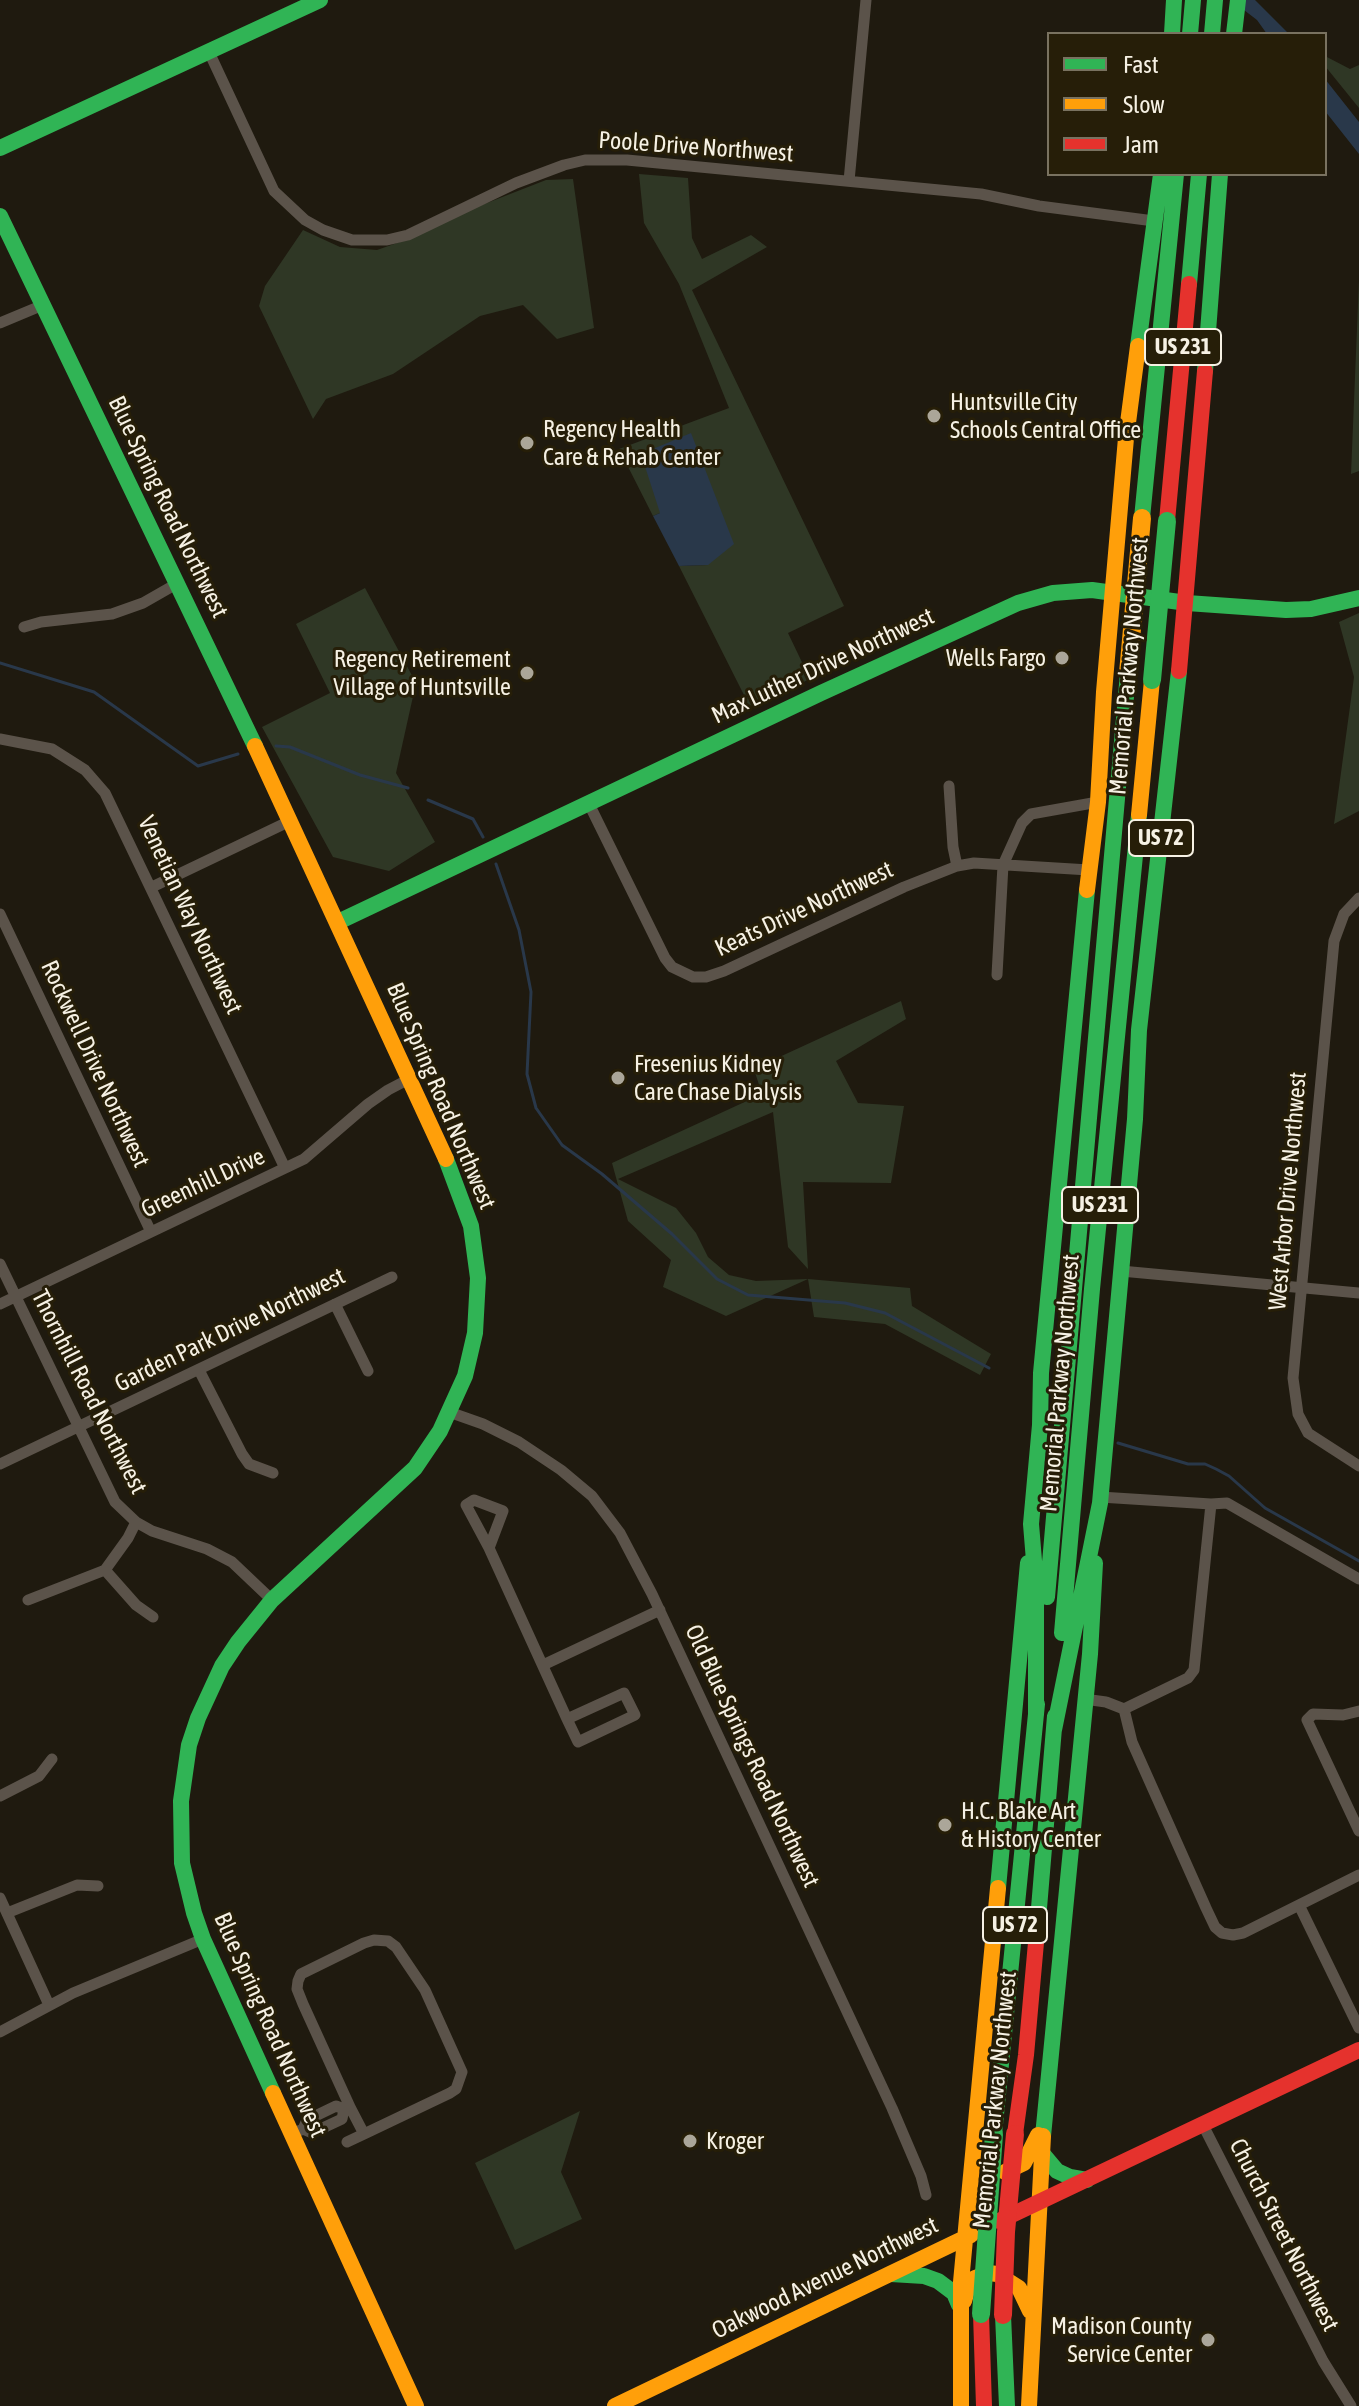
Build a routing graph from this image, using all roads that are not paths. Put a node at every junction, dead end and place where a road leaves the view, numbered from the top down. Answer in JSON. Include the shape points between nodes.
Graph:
{"nodes":[{"id":1,"x":320,"y":0,"type":"edge"},
{"id":2,"x":866,"y":0,"type":"edge"},
{"id":3,"x":1174,"y":0,"type":"edge"},
{"id":4,"x":1215,"y":0,"type":"edge"},
{"id":5,"x":1238,"y":0,"type":"edge"},
{"id":6,"x":1193,"y":4,"type":"edge"},
{"id":7,"x":1212,"y":28,"type":"edge"},
{"id":8,"x":1172,"y":32,"type":"edge"},
{"id":9,"x":1190,"y":32,"type":"edge"},
{"id":10,"x":1234,"y":32,"type":"edge"},
{"id":11,"x":209,"y":52,"type":"junction"},
{"id":12,"x":0,"y":148,"type":"edge"},
{"id":13,"x":1161,"y":176,"type":"edge"},
{"id":14,"x":1176,"y":176,"type":"edge"},
{"id":15,"x":1199,"y":176,"type":"edge"},
{"id":16,"x":1220,"y":176,"type":"edge"},
{"id":17,"x":849,"y":181,"type":"junction"},
{"id":18,"x":0,"y":216,"type":"edge"},
{"id":19,"x":1154,"y":221,"type":"junction"},
{"id":20,"x":43,"y":305,"type":"junction"},
{"id":21,"x":0,"y":323,"type":"edge"},
{"id":22,"x":1119,"y":513,"type":"junction"},
{"id":23,"x":1194,"y":517,"type":"junction"},
{"id":24,"x":178,"y":583,"type":"junction"},
{"id":25,"x":1111,"y":592,"type":"junction"},
{"id":26,"x":1359,"y":598,"type":"edge"},
{"id":27,"x":1187,"y":603,"type":"junction"},
{"id":28,"x":24,"y":627,"type":"dead end"},
{"id":29,"x":1104,"y":682,"type":"junction"},
{"id":30,"x":1178,"y":687,"type":"junction"},
{"id":31,"x":0,"y":739,"type":"edge"},
{"id":32,"x":949,"y":786,"type":"dead end"},
{"id":33,"x":1098,"y":802,"type":"junction"},
{"id":34,"x":589,"y":804,"type":"junction"},
{"id":35,"x":290,"y":821,"type":"junction"},
{"id":36,"x":1003,"y":865,"type":"junction"},
{"id":37,"x":957,"y":866,"type":"junction"},
{"id":38,"x":1089,"y":870,"type":"junction"},
{"id":39,"x":152,"y":887,"type":"junction"},
{"id":40,"x":1359,"y":898,"type":"edge"},
{"id":41,"x":0,"y":914,"type":"edge"},
{"id":42,"x":338,"y":922,"type":"junction"},
{"id":43,"x":1104,"y":967,"type":"junction"},
{"id":44,"x":997,"y":975,"type":"dead end"},
{"id":45,"x":409,"y":1079,"type":"junction"},
{"id":46,"x":1067,"y":1118,"type":"junction"},
{"id":47,"x":285,"y":1168,"type":"junction"},
{"id":48,"x":151,"y":1232,"type":"junction"},
{"id":49,"x":0,"y":1264,"type":"edge"},
{"id":50,"x":1121,"y":1271,"type":"junction"},
{"id":51,"x":392,"y":1277,"type":"dead end"},
{"id":52,"x":1300,"y":1286,"type":"junction"},
{"id":53,"x":1359,"y":1293,"type":"edge"},
{"id":54,"x":15,"y":1297,"type":"junction"},
{"id":55,"x":0,"y":1304,"type":"edge"},
{"id":56,"x":335,"y":1304,"type":"junction"},
{"id":57,"x":199,"y":1370,"type":"junction"},
{"id":58,"x":368,"y":1371,"type":"dead end"},
{"id":59,"x":449,"y":1412,"type":"junction"},
{"id":60,"x":78,"y":1427,"type":"junction"},
{"id":61,"x":0,"y":1464,"type":"edge"},
{"id":62,"x":1359,"y":1466,"type":"edge"},
{"id":63,"x":273,"y":1473,"type":"dead end"},
{"id":64,"x":1100,"y":1500,"type":"junction"},
{"id":65,"x":1211,"y":1504,"type":"junction"},
{"id":66,"x":136,"y":1522,"type":"junction"},
{"id":67,"x":1031,"y":1524,"type":"junction"},
{"id":68,"x":489,"y":1548,"type":"dead end"},
{"id":69,"x":105,"y":1570,"type":"junction"},
{"id":70,"x":1359,"y":1579,"type":"edge"},
{"id":71,"x":28,"y":1600,"type":"dead end"},
{"id":72,"x":272,"y":1600,"type":"junction"},
{"id":73,"x":660,"y":1610,"type":"junction"},
{"id":74,"x":153,"y":1617,"type":"dead end"},
{"id":75,"x":543,"y":1665,"type":"junction"},
{"id":76,"x":1084,"y":1699,"type":"junction"},
{"id":77,"x":1124,"y":1709,"type":"junction"},
{"id":78,"x":1359,"y":1711,"type":"edge"},
{"id":79,"x":1036,"y":1715,"type":"junction"},
{"id":80,"x":567,"y":1719,"type":"junction"},
{"id":81,"x":1054,"y":1730,"type":"junction"},
{"id":82,"x":52,"y":1759,"type":"dead end"},
{"id":83,"x":0,"y":1796,"type":"edge"},
{"id":84,"x":1359,"y":1831,"type":"edge"},
{"id":85,"x":1359,"y":1875,"type":"edge"},
{"id":86,"x":98,"y":1886,"type":"dead end"},
{"id":87,"x":0,"y":1898,"type":"edge"},
{"id":88,"x":1299,"y":1905,"type":"junction"},
{"id":89,"x":7,"y":1913,"type":"junction"},
{"id":90,"x":203,"y":1939,"type":"junction"},
{"id":91,"x":49,"y":2005,"type":"junction"},
{"id":92,"x":1359,"y":2028,"type":"edge"},
{"id":93,"x":0,"y":2032,"type":"edge"},
{"id":94,"x":1359,"y":2050,"type":"edge"},
{"id":95,"x":347,"y":2108,"type":"junction"},
{"id":96,"x":1044,"y":2118,"type":"junction"},
{"id":97,"x":976,"y":2123,"type":"junction"},
{"id":98,"x":1203,"y":2125,"type":"junction"},
{"id":99,"x":297,"y":2131,"type":"junction"},
{"id":100,"x":364,"y":2134,"type":"junction"},
{"id":101,"x":347,"y":2142,"type":"dead end"},
{"id":102,"x":1041,"y":2152,"type":"junction"},
{"id":103,"x":1087,"y":2180,"type":"junction"},
{"id":104,"x":926,"y":2195,"type":"dead end"},
{"id":105,"x":1037,"y":2203,"type":"junction"},
{"id":106,"x":965,"y":2237,"type":"junction"},
{"id":107,"x":889,"y":2273,"type":"junction"},
{"id":108,"x":961,"y":2310,"type":"junction"},
{"id":109,"x":1032,"y":2315,"type":"junction"},
{"id":110,"x":416,"y":2406,"type":"edge"},
{"id":111,"x":615,"y":2406,"type":"edge"},
{"id":112,"x":961,"y":2406,"type":"edge"},
{"id":113,"x":984,"y":2406,"type":"edge"},
{"id":114,"x":1007,"y":2406,"type":"edge"},
{"id":115,"x":1029,"y":2406,"type":"edge"},
{"id":116,"x":1351,"y":2406,"type":"edge"}],
"edges":[{"from":1,"to":11,"type":"main road"},
{"from":2,"to":17,"type":"street"},
{"from":3,"to":8,"type":"main road"},
{"from":4,"to":7,"type":"main road"},
{"from":5,"to":10,"type":"main road"},
{"from":6,"to":9,"type":"main road"},
{"from":11,"to":12,"type":"main road"},
{"from":11,"to":17,"type":"street","name":"Poole Drive Northwest","via":[[274,191],[305,220],[352,240],[408,235],[516,183],[585,160]]},
{"from":13,"to":19,"type":"main road","number":"US 72"},
{"from":14,"to":43,"type":"main road","name":"Memorial Parkway Northwest","number":"US 231","bridge":true},
{"from":15,"to":81,"type":"main road","name":"Memorial Parkway Northwest","number":"US 231","bridge":true},
{"from":16,"to":23,"type":"main road","number":"US 72"},
{"from":17,"to":19,"type":"street","name":"Poole Drive Northwest","via":[[985,194]]},
{"from":18,"to":20,"type":"main road","name":"Blue Spring Road Northwest"},
{"from":19,"to":22,"type":"main road","number":"US 72"},
{"from":20,"to":21,"type":"street"},
{"from":20,"to":24,"type":"main road","name":"Blue Spring Road Northwest"},
{"from":22,"to":23,"type":"main road","via":[[1136,542],[1159,552],[1176,543]]},
{"from":22,"to":25,"type":"main road","number":"US 72"},
{"from":23,"to":27,"type":"main road","number":"US 72"},
{"from":24,"to":28,"type":"street","via":[[112,614]]},
{"from":24,"to":35,"type":"main road","name":"Blue Spring Road Northwest"},
{"from":25,"to":27,"type":"main road","name":"Max Luther Drive Northwest"},
{"from":25,"to":29,"type":"main road","number":"US 72"},
{"from":25,"to":34,"type":"main road","name":"Max Luther Drive Northwest","via":[[1068,591],[1009,607]]},
{"from":26,"to":27,"type":"main road","name":"Max Luther Drive Northwest","via":[[1286,610]]},
{"from":27,"to":30,"type":"main road","number":"US 72"},
{"from":29,"to":30,"type":"main road","via":[[1123,662],[1149,652],[1163,658]]},
{"from":29,"to":33,"type":"main road","number":"US 72"},
{"from":30,"to":50,"type":"main road","number":"US 72","via":[[1139,1030]]},
{"from":31,"to":39,"type":"street","name":"Venetian Way Northwest","via":[[52,749],[94,779]]},
{"from":32,"to":37,"type":"street"},
{"from":33,"to":36,"type":"street","via":[[1031,814]]},
{"from":33,"to":38,"type":"main road","number":"US 72"},
{"from":34,"to":37,"type":"street","name":"Keats Drive Northwest","via":[[665,958],[693,977],[724,971]]},
{"from":34,"to":42,"type":"main road","name":"Max Luther Drive Northwest"},
{"from":35,"to":39,"type":"street"},
{"from":35,"to":42,"type":"main road","name":"Blue Spring Road Northwest"},
{"from":36,"to":37,"type":"street","name":"Keats Drive Northwest"},
{"from":36,"to":38,"type":"street","name":"Keats Drive Northwest"},
{"from":36,"to":44,"type":"street"},
{"from":38,"to":46,"type":"main road","number":"US 72"},
{"from":39,"to":47,"type":"street","name":"Venetian Way Northwest"},
{"from":40,"to":52,"type":"street","name":"West Arbor Drive Northwest","via":[[1344,914],[1334,941]]},
{"from":41,"to":48,"type":"street","name":"Rockwell Drive Northwest"},
{"from":42,"to":45,"type":"main road","name":"Blue Spring Road Northwest"},
{"from":43,"to":46,"type":"main road"},
{"from":43,"to":79,"type":"main road","name":"Memorial Parkway Northwest","number":"US 231"},
{"from":45,"to":47,"type":"street","name":"Greenhill Drive"},
{"from":45,"to":59,"type":"main road","name":"Blue Spring Road Northwest","via":[[466,1205],[476,1250],[471,1356]]},
{"from":46,"to":67,"type":"main road","number":"US 72"},
{"from":47,"to":48,"type":"street","name":"Greenhill Drive"},
{"from":48,"to":54,"type":"street","name":"Greenhill Drive"},
{"from":49,"to":54,"type":"street","name":"Thornhill Road Northwest"},
{"from":50,"to":52,"type":"street"},
{"from":50,"to":64,"type":"main road","number":"US 72"},
{"from":51,"to":56,"type":"street","name":"Garden Park Drive Northwest"},
{"from":52,"to":53,"type":"street"},
{"from":52,"to":62,"type":"street","name":"West Arbor Drive Northwest","via":[[1293,1378],[1298,1414],[1308,1433]]},
{"from":54,"to":55,"type":"street","name":"Greenhill Drive"},
{"from":54,"to":60,"type":"street","name":"Thornhill Road Northwest"},
{"from":56,"to":57,"type":"street","name":"Garden Park Drive Northwest"},
{"from":56,"to":58,"type":"street"},
{"from":57,"to":60,"type":"street","name":"Garden Park Drive Northwest"},
{"from":57,"to":63,"type":"street","via":[[249,1464]]},
{"from":59,"to":72,"type":"main road","name":"Blue Spring Road Northwest","via":[[415,1468]]},
{"from":59,"to":73,"type":"street","name":"Old Blue Springs Road Northwest","via":[[519,1442],[592,1496],[620,1533]]},
{"from":60,"to":61,"type":"street","name":"Garden Park Drive Northwest"},
{"from":60,"to":66,"type":"street","name":"Thornhill Road Northwest","via":[[115,1502]]},
{"from":64,"to":65,"type":"street"},
{"from":64,"to":76,"type":"main road"},
{"from":64,"to":81,"type":"main road","number":"US 72"},
{"from":65,"to":70,"type":"street","via":[[1227,1503]]},
{"from":65,"to":77,"type":"street","via":[[1194,1670],[1188,1678]]},
{"from":66,"to":69,"type":"street"},
{"from":66,"to":72,"type":"street","name":"Thornhill Road Northwest","via":[[232,1562]]},
{"from":67,"to":79,"type":"main road","number":"US 72"},
{"from":67,"to":97,"type":"main road"},
{"from":68,"to":75,"type":"street"},
{"from":69,"to":71,"type":"street"},
{"from":69,"to":74,"type":"street"},
{"from":72,"to":90,"type":"main road","name":"Blue Spring Road Northwest","via":[[222,1666],[189,1745],[181,1801],[182,1863]]},
{"from":73,"to":75,"type":"street"},
{"from":73,"to":104,"type":"street","name":"Old Blue Springs Road Northwest","via":[[892,2108]]},
{"from":75,"to":80,"type":"street"},
{"from":76,"to":77,"type":"street"},
{"from":76,"to":96,"type":"main road"},
{"from":77,"to":88,"type":"street","via":[[1132,1742],[1215,1927],[1222,1933],[1243,1933]]},
{"from":78,"to":84,"type":"street","via":[[1313,1714],[1307,1720]]},
{"from":79,"to":113,"type":"main road","name":"Memorial Parkway Northwest","number":"US 72","bridge":true,"via":[[994,2134],[981,2314]]},
{"from":80,"to":80,"type":"street","via":[[624,1693],[635,1715],[578,1742]]},
{"from":81,"to":114,"type":"main road","name":"Memorial Parkway Northwest","number":"US 72","bridge":true,"via":[[1006,2232]]},
{"from":82,"to":83,"type":"street","via":[[39,1776]]},
{"from":85,"to":88,"type":"street"},
{"from":86,"to":89,"type":"street","via":[[77,1885]]},
{"from":87,"to":89,"type":"street"},
{"from":88,"to":92,"type":"street"},
{"from":89,"to":91,"type":"street"},
{"from":90,"to":91,"type":"street"},
{"from":90,"to":99,"type":"main road","name":"Blue Spring Road Northwest"},
{"from":91,"to":93,"type":"street"},
{"from":94,"to":98,"type":"main road","name":"Oakwood Avenue Northwest"},
{"from":95,"to":99,"type":"street","via":[[342,2119],[312,2133]]},
{"from":95,"to":100,"type":"street"},
{"from":95,"to":100,"type":"street","via":[[298,1981],[301,1974],[364,1943],[388,1941],[425,1990],[462,2072],[450,2093]]},
{"from":96,"to":97,"type":"main road","via":[[1024,2163],[998,2174],[987,2166]]},
{"from":96,"to":102,"type":"main road"},
{"from":97,"to":106,"type":"main road"},
{"from":98,"to":103,"type":"main road","name":"Oakwood Avenue Northwest"},
{"from":98,"to":116,"type":"street","name":"Church Street Northwest"},
{"from":99,"to":110,"type":"main road","name":"Blue Spring Road Northwest"},
{"from":100,"to":101,"type":"street"},
{"from":102,"to":103,"type":"main road","via":[[1057,2171]]},
{"from":102,"to":105,"type":"main road"},
{"from":103,"to":105,"type":"main road","name":"Oakwood Avenue Northwest"},
{"from":105,"to":106,"type":"main road","name":"Oakwood Avenue Northwest"},
{"from":105,"to":109,"type":"main road"},
{"from":106,"to":107,"type":"main road","name":"Oakwood Avenue Northwest"},
{"from":106,"to":108,"type":"main road"},
{"from":107,"to":108,"type":"main road","via":[[938,2281],[954,2293]]},
{"from":107,"to":111,"type":"main road","name":"Oakwood Avenue Northwest"},
{"from":108,"to":109,"type":"main road","via":[[968,2287],[989,2273],[1019,2288]]},
{"from":108,"to":112,"type":"main road"},
{"from":109,"to":115,"type":"main road"}]}
